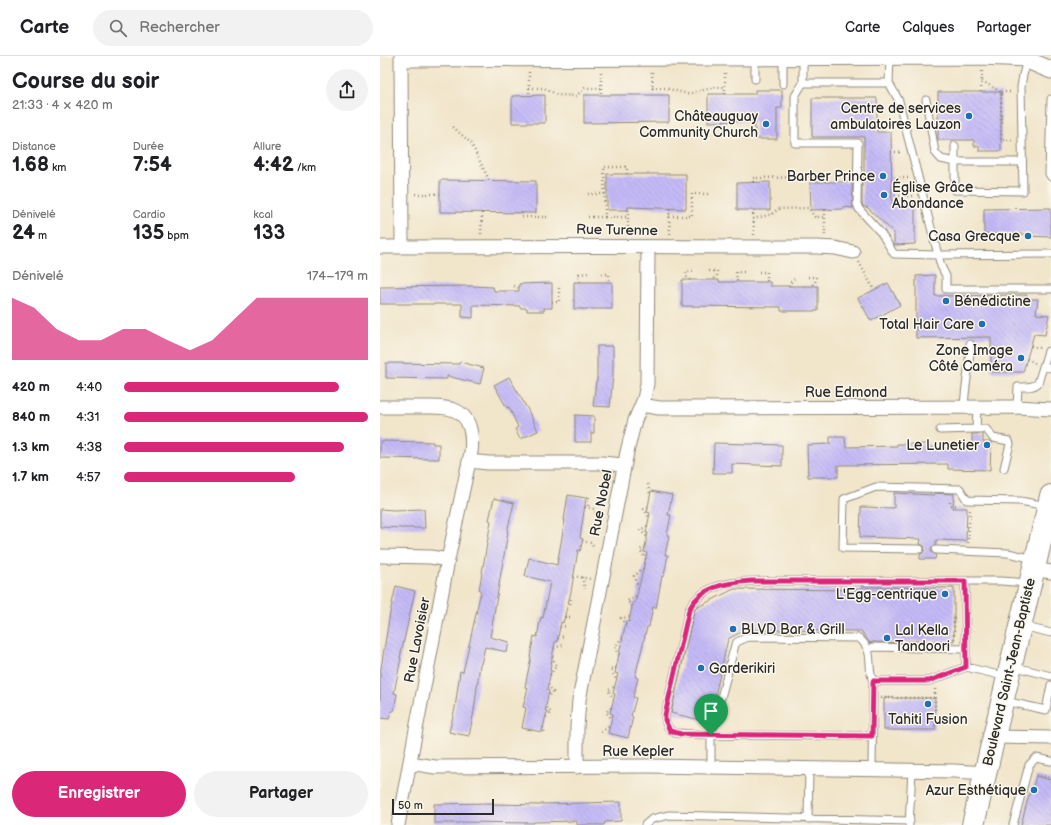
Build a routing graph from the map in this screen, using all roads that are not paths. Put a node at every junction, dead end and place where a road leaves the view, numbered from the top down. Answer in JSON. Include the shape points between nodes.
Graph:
{"nodes":[{"id":1,"x":566,"y":57,"type":"edge"},
{"id":2,"x":762,"y":57,"type":"edge"},
{"id":3,"x":826,"y":57,"type":"edge"},
{"id":4,"x":850,"y":57,"type":"edge"},
{"id":5,"x":866,"y":57,"type":"edge"},
{"id":6,"x":992,"y":57,"type":"edge"},
{"id":7,"x":401,"y":58,"type":"edge"},
{"id":8,"x":783,"y":58,"type":"junction"},
{"id":9,"x":803,"y":58,"type":"junction"},
{"id":10,"x":890,"y":58,"type":"junction"},
{"id":11,"x":1027,"y":60,"type":"junction"},
{"id":12,"x":1051,"y":63,"type":"edge"},
{"id":13,"x":1051,"y":70,"type":"edge"},
{"id":14,"x":755,"y":79,"type":"dead end"},
{"id":15,"x":890,"y":83,"type":"junction"},
{"id":16,"x":783,"y":84,"type":"dead end"},
{"id":17,"x":804,"y":84,"type":"junction"},
{"id":18,"x":1051,"y":99,"type":"edge"},
{"id":19,"x":926,"y":100,"type":"dead end"},
{"id":20,"x":955,"y":146,"type":"dead end"},
{"id":21,"x":955,"y":162,"type":"junction"},
{"id":22,"x":1022,"y":162,"type":"junction"},
{"id":23,"x":1051,"y":177,"type":"edge"},
{"id":24,"x":402,"y":246,"type":"junction"},
{"id":25,"x":380,"y":247,"type":"edge"},
{"id":26,"x":648,"y":247,"type":"junction"},
{"id":27,"x":853,"y":252,"type":"road end"},
{"id":28,"x":1051,"y":254,"type":"edge"},
{"id":29,"x":938,"y":255,"type":"junction"},
{"id":30,"x":1051,"y":289,"type":"edge"},
{"id":31,"x":970,"y":344,"type":"dead end"},
{"id":32,"x":1048,"y":351,"type":"dead end"},
{"id":33,"x":1043,"y":366,"type":"junction"},
{"id":34,"x":1051,"y":368,"type":"edge"},
{"id":35,"x":642,"y":406,"type":"junction"},
{"id":36,"x":380,"y":407,"type":"edge"},
{"id":37,"x":1018,"y":407,"type":"junction"},
{"id":38,"x":970,"y":408,"type":"junction"},
{"id":39,"x":1051,"y":409,"type":"edge"},
{"id":40,"x":976,"y":429,"type":"junction"},
{"id":41,"x":940,"y":430,"type":"dead end"},
{"id":42,"x":470,"y":461,"type":"junction"},
{"id":43,"x":624,"y":465,"type":"junction"},
{"id":44,"x":1004,"y":468,"type":"dead end"},
{"id":45,"x":1050,"y":501,"type":"edge"},
{"id":46,"x":920,"y":549,"type":"dead end"},
{"id":47,"x":936,"y":550,"type":"dead end"},
{"id":48,"x":380,"y":556,"type":"edge"},
{"id":49,"x":448,"y":560,"type":"junction"},
{"id":50,"x":1038,"y":571,"type":"edge"},
{"id":51,"x":965,"y":581,"type":"junction"},
{"id":52,"x":1020,"y":625,"type":"junction"},
{"id":53,"x":1051,"y":633,"type":"edge"},
{"id":54,"x":965,"y":649,"type":"junction"},
{"id":55,"x":868,"y":650,"type":"junction"},
{"id":56,"x":966,"y":667,"type":"junction"},
{"id":57,"x":1009,"y":671,"type":"junction"},
{"id":58,"x":1051,"y":676,"type":"edge"},
{"id":59,"x":873,"y":681,"type":"junction"},
{"id":60,"x":1051,"y":685,"type":"edge"},
{"id":61,"x":1002,"y":700,"type":"junction"},
{"id":62,"x":711,"y":735,"type":"junction"},
{"id":63,"x":872,"y":736,"type":"junction"},
{"id":64,"x":994,"y":737,"type":"junction"},
{"id":65,"x":1051,"y":738,"type":"edge"},
{"id":66,"x":1051,"y":761,"type":"edge"},
{"id":67,"x":410,"y":763,"type":"junction"},
{"id":68,"x":577,"y":767,"type":"junction"},
{"id":69,"x":711,"y":767,"type":"junction"},
{"id":70,"x":809,"y":769,"type":"junction"},
{"id":71,"x":872,"y":769,"type":"junction"},
{"id":72,"x":912,"y":770,"type":"junction"},
{"id":73,"x":986,"y":773,"type":"junction"},
{"id":74,"x":808,"y":819,"type":"junction"},
{"id":75,"x":909,"y":823,"type":"edge"},
{"id":76,"x":398,"y":825,"type":"edge"},
{"id":77,"x":645,"y":825,"type":"edge"},
{"id":78,"x":973,"y":825,"type":"edge"},
{"id":79,"x":1013,"y":825,"type":"edge"}],
"edges":[{"from":1,"to":2,"type":"street"},
{"from":1,"to":7,"type":"street"},
{"from":2,"to":8,"type":"street"},
{"from":2,"to":14,"type":"lane"},
{"from":3,"to":4,"type":"street"},
{"from":3,"to":9,"type":"street"},
{"from":4,"to":5,"type":"street"},
{"from":5,"to":10,"type":"street"},
{"from":6,"to":10,"type":"street"},
{"from":6,"to":11,"type":"street"},
{"from":7,"to":24,"type":"street"},
{"from":8,"to":9,"type":"street"},
{"from":8,"to":16,"type":"lane"},
{"from":9,"to":17,"type":"lane"},
{"from":10,"to":15,"type":"lane"},
{"from":11,"to":12,"type":"street"},
{"from":11,"to":13,"type":"street"},
{"from":11,"to":22,"type":"lane","via":[[1021,87]]},
{"from":15,"to":17,"type":"lane"},
{"from":15,"to":29,"type":"lane","via":[[898,101]]},
{"from":17,"to":29,"type":"lane","via":[[795,96],[795,143],[858,143],[857,204],[860,212],[881,233],[894,254]]},
{"from":18,"to":23,"type":"lane"},
{"from":19,"to":21,"type":"lane","via":[[935,152],[941,159]]},
{"from":20,"to":21,"type":"lane"},
{"from":21,"to":22,"type":"lane"},
{"from":21,"to":22,"type":"lane","via":[[955,190],[1023,191]]},
{"from":24,"to":25,"type":"street","name":"Rue Turenne"},
{"from":24,"to":26,"type":"street","name":"Rue Turenne"},
{"from":26,"to":27,"type":"street","name":"Rue Turenne","via":[[826,247]]},
{"from":26,"to":35,"type":"street","name":"Rue Nobel","via":[[647,384]]},
{"from":28,"to":29,"type":"lane"},
{"from":29,"to":30,"type":"lane","via":[[946,276],[946,289]]},
{"from":31,"to":38,"type":"lane","via":[[965,391]]},
{"from":32,"to":33,"type":"lane"},
{"from":33,"to":34,"type":"lane"},
{"from":33,"to":37,"type":"lane","via":[[1036,385],[1018,387]]},
{"from":35,"to":38,"type":"street","name":"Rue Edmond"},
{"from":35,"to":43,"type":"street","name":"Rue Nobel","via":[[632,430]]},
{"from":36,"to":42,"type":"street","name":"Rue Lavoisier","via":[[440,407],[459,412],[471,429]]},
{"from":37,"to":38,"type":"street","name":"Rue Edmond"},
{"from":37,"to":39,"type":"street","name":"Rue Edmond"},
{"from":38,"to":40,"type":"lane"},
{"from":40,"to":41,"type":"lane"},
{"from":40,"to":44,"type":"lane","via":[[986,429],[993,438],[1009,441]]},
{"from":42,"to":43,"type":"street"},
{"from":42,"to":49,"type":"street","name":"Rue Lavoisier"},
{"from":43,"to":68,"type":"street","name":"Rue Nobel","via":[[579,700]]},
{"from":45,"to":46,"type":"lane","via":[[967,500],[960,489],[876,487],[844,498],[843,548]]},
{"from":45,"to":50,"type":"highway","name":"Boulevard Saint-Jean-Baptiste"},
{"from":47,"to":50,"type":"lane","via":[[1008,553]]},
{"from":48,"to":49,"type":"street"},
{"from":49,"to":67,"type":"street","name":"Rue Lavoisier"},
{"from":50,"to":51,"type":"lane","via":[[1001,581]]},
{"from":50,"to":52,"type":"highway","name":"Boulevard Saint-Jean-Baptiste"},
{"from":51,"to":54,"type":"lane"},
{"from":51,"to":62,"type":"lane","via":[[751,581],[714,587],[704,592],[689,610],[665,720],[670,731],[675,733]]},
{"from":52,"to":53,"type":"lane"},
{"from":52,"to":57,"type":"highway","name":"Boulevard Saint-Jean-Baptiste"},
{"from":54,"to":55,"type":"lane","via":[[873,647]]},
{"from":54,"to":56,"type":"lane"},
{"from":55,"to":59,"type":"lane","via":[[870,675]]},
{"from":55,"to":62,"type":"lane","via":[[859,638],[753,637],[742,640],[735,645]]},
{"from":56,"to":57,"type":"lane"},
{"from":56,"to":59,"type":"lane","via":[[929,681]]},
{"from":57,"to":58,"type":"lane"},
{"from":57,"to":61,"type":"highway","name":"Boulevard Saint-Jean-Baptiste"},
{"from":59,"to":63,"type":"lane"},
{"from":60,"to":61,"type":"lane","via":[[1046,710]]},
{"from":61,"to":64,"type":"highway","name":"Boulevard Saint-Jean-Baptiste"},
{"from":62,"to":63,"type":"lane"},
{"from":62,"to":69,"type":"lane"},
{"from":63,"to":71,"type":"lane"},
{"from":64,"to":65,"type":"street"},
{"from":64,"to":73,"type":"highway","name":"Boulevard Saint-Jean-Baptiste"},
{"from":66,"to":79,"type":"lane","via":[[1036,758],[1029,765]]},
{"from":67,"to":68,"type":"street","name":"Rue Kepler","via":[[435,767]]},
{"from":67,"to":76,"type":"street","name":"Rue Lavoisier"},
{"from":68,"to":69,"type":"street","name":"Rue Kepler"},
{"from":69,"to":70,"type":"street","name":"Rue Kepler"},
{"from":70,"to":71,"type":"street","name":"Rue Kepler"},
{"from":70,"to":74,"type":"lane"},
{"from":71,"to":72,"type":"street","name":"Rue Kepler"},
{"from":72,"to":73,"type":"street","name":"Rue Kepler"},
{"from":72,"to":75,"type":"lane"},
{"from":73,"to":78,"type":"highway","name":"Boulevard Saint-Jean-Baptiste"},
{"from":74,"to":75,"type":"lane"},
{"from":74,"to":77,"type":"lane","via":[[669,815],[652,819]]}]}
